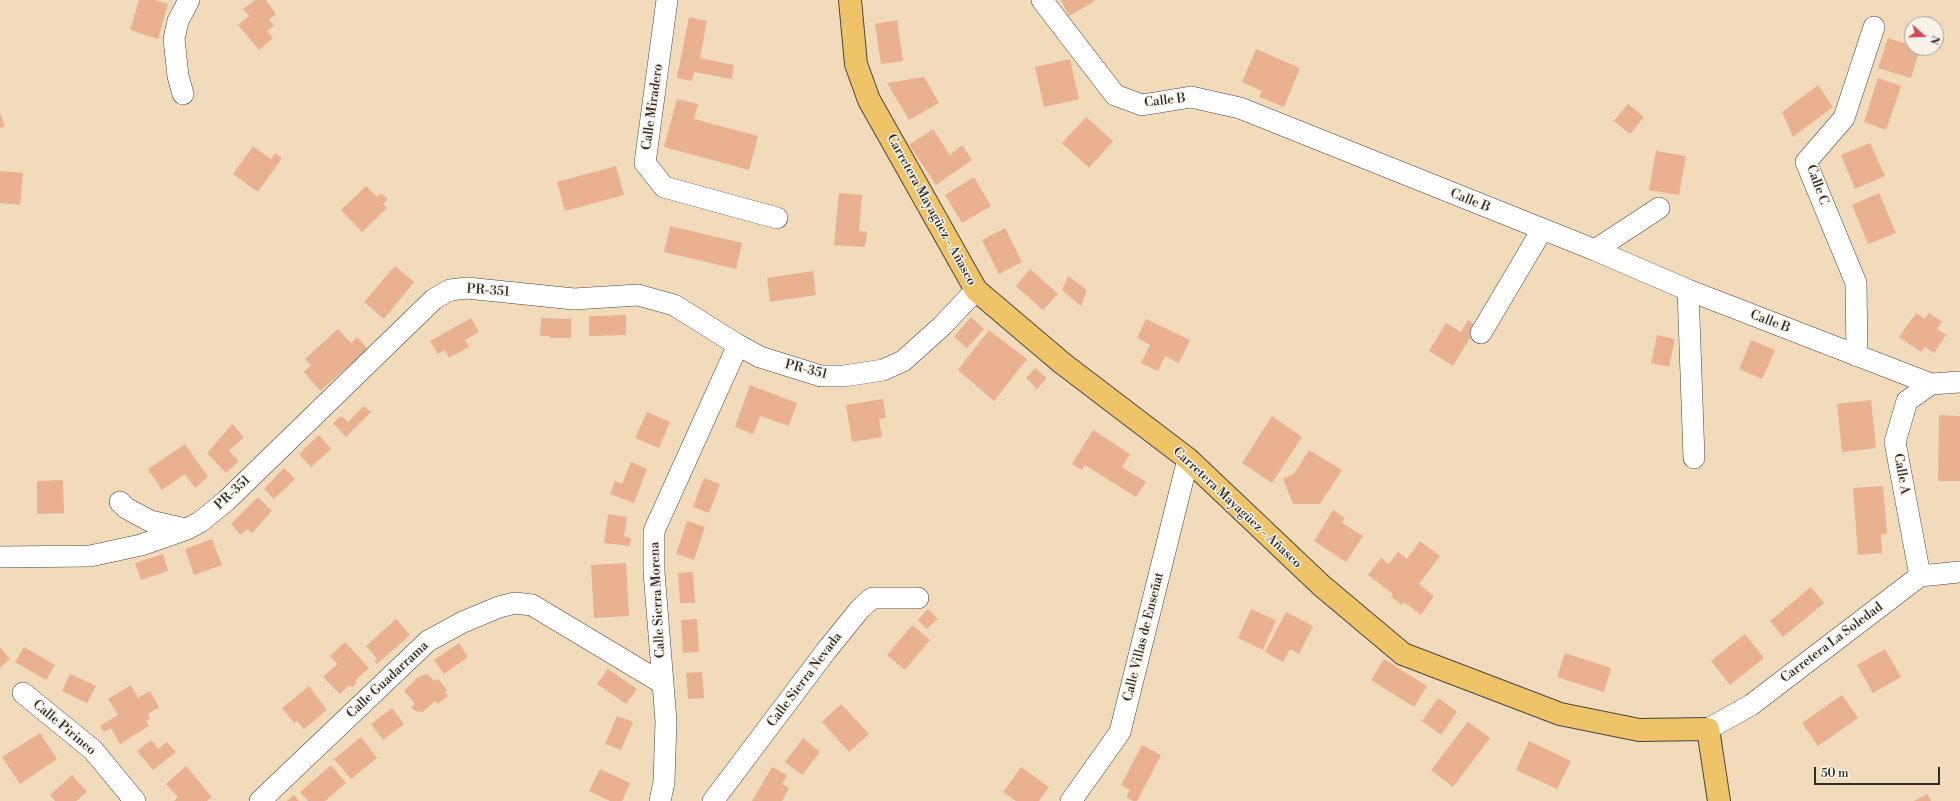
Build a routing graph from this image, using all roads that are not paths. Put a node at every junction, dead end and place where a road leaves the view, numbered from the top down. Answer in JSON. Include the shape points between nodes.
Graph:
{"nodes":[{"id":1,"x":189,"y":0,"type":"edge"},
{"id":2,"x":668,"y":0,"type":"edge"},
{"id":3,"x":850,"y":0,"type":"edge"},
{"id":4,"x":1042,"y":0,"type":"edge"},
{"id":5,"x":1874,"y":27,"type":"dead end"},
{"id":6,"x":183,"y":94,"type":"dead end"},
{"id":7,"x":1659,"y":208,"type":"dead end"},
{"id":8,"x":777,"y":218,"type":"dead end"},
{"id":9,"x":1542,"y":230,"type":"junction"},
{"id":10,"x":1595,"y":250,"type":"junction"},
{"id":11,"x":976,"y":290,"type":"junction"},
{"id":12,"x":1688,"y":290,"type":"junction"},
{"id":13,"x":1481,"y":333,"type":"dead end"},
{"id":14,"x":738,"y":345,"type":"junction"},
{"id":15,"x":1857,"y":356,"type":"junction"},
{"id":16,"x":1960,"y":382,"type":"edge"},
{"id":17,"x":1931,"y":384,"type":"junction"},
{"id":18,"x":1694,"y":458,"type":"dead end"},
{"id":19,"x":1188,"y":460,"type":"junction"},
{"id":20,"x":120,"y":502,"type":"dead end"},
{"id":21,"x":187,"y":529,"type":"junction"},
{"id":22,"x":0,"y":557,"type":"edge"},
{"id":23,"x":1960,"y":572,"type":"edge"},
{"id":24,"x":1920,"y":576,"type":"junction"},
{"id":25,"x":918,"y":598,"type":"dead end"},
{"id":26,"x":662,"y":682,"type":"junction"},
{"id":27,"x":23,"y":693,"type":"dead end"},
{"id":28,"x":1708,"y":729,"type":"junction"},
{"id":29,"x":135,"y":801,"type":"edge"},
{"id":30,"x":260,"y":801,"type":"edge"},
{"id":31,"x":660,"y":801,"type":"edge"},
{"id":32,"x":713,"y":801,"type":"edge"},
{"id":33,"x":1071,"y":801,"type":"edge"},
{"id":34,"x":1719,"y":801,"type":"edge"}],
"edges":[{"from":1,"to":6,"type":"street","via":[[178,20],[174,39],[178,76]]},
{"from":2,"to":8,"type":"street","name":"Calle Miradero","via":[[645,163],[664,187]]},
{"from":3,"to":11,"type":"main road","name":"Carretera Mayagüez - Añasco","via":[[856,64],[869,100]]},
{"from":4,"to":9,"type":"street","name":"Calle B","via":[[1115,95],[1142,105],[1191,97],[1240,108]]},
{"from":5,"to":15,"type":"street","name":"Calle C","via":[[1844,118],[1806,162],[1856,283]]},
{"from":7,"to":10,"type":"street"},
{"from":9,"to":10,"type":"street","name":"Calle B"},
{"from":9,"to":13,"type":"street"},
{"from":10,"to":12,"type":"street","name":"Calle B"},
{"from":11,"to":14,"type":"street","name":"PR-351","number":"PR-351","via":[[942,326],[903,361],[883,370],[844,376],[821,376],[760,357]]},
{"from":11,"to":19,"type":"main road","name":"Carretera Mayagüez - Añasco","via":[[1062,363]]},
{"from":12,"to":15,"type":"street","name":"Calle B"},
{"from":12,"to":18,"type":"street"},
{"from":14,"to":21,"type":"street","name":"PR-351","number":"PR-351","via":[[674,305],[638,295],[574,299],[468,288],[450,290],[434,299],[216,510]]},
{"from":14,"to":26,"type":"street","name":"Calle Sierra Morena","via":[[654,531],[654,572]]},
{"from":15,"to":17,"type":"street","name":"Calle B"},
{"from":16,"to":17,"type":"street"},
{"from":17,"to":24,"type":"street","name":"Calle A","via":[[1908,401],[1895,442]]},
{"from":19,"to":28,"type":"main road","name":"Carretera Mayagüez - Añasco","via":[[1322,586],[1403,654],[1560,714],[1639,730]]},
{"from":19,"to":33,"type":"street","name":"Calle Villas de Enseñat","via":[[1120,732]]},
{"from":20,"to":21,"type":"street","via":[[150,521]]},
{"from":21,"to":22,"type":"street","name":"PR-351","number":"PR-351","via":[[141,545],[90,556]]},
{"from":23,"to":24,"type":"street"},
{"from":24,"to":28,"type":"street","name":"Carretera La Soledad","via":[[1751,705]]},
{"from":25,"to":32,"type":"street","name":"Calle Sierra Nevada","via":[[872,598],[860,608]]},
{"from":26,"to":30,"type":"street","name":"Calle Guadarrama","via":[[532,605],[515,603],[463,622],[428,641]]},
{"from":26,"to":31,"type":"street","name":"Calle Sierra Morena","via":[[666,722],[664,782]]},
{"from":27,"to":29,"type":"street","name":"Calle Pirineo","via":[[93,750]]},
{"from":28,"to":34,"type":"main road"}]}
